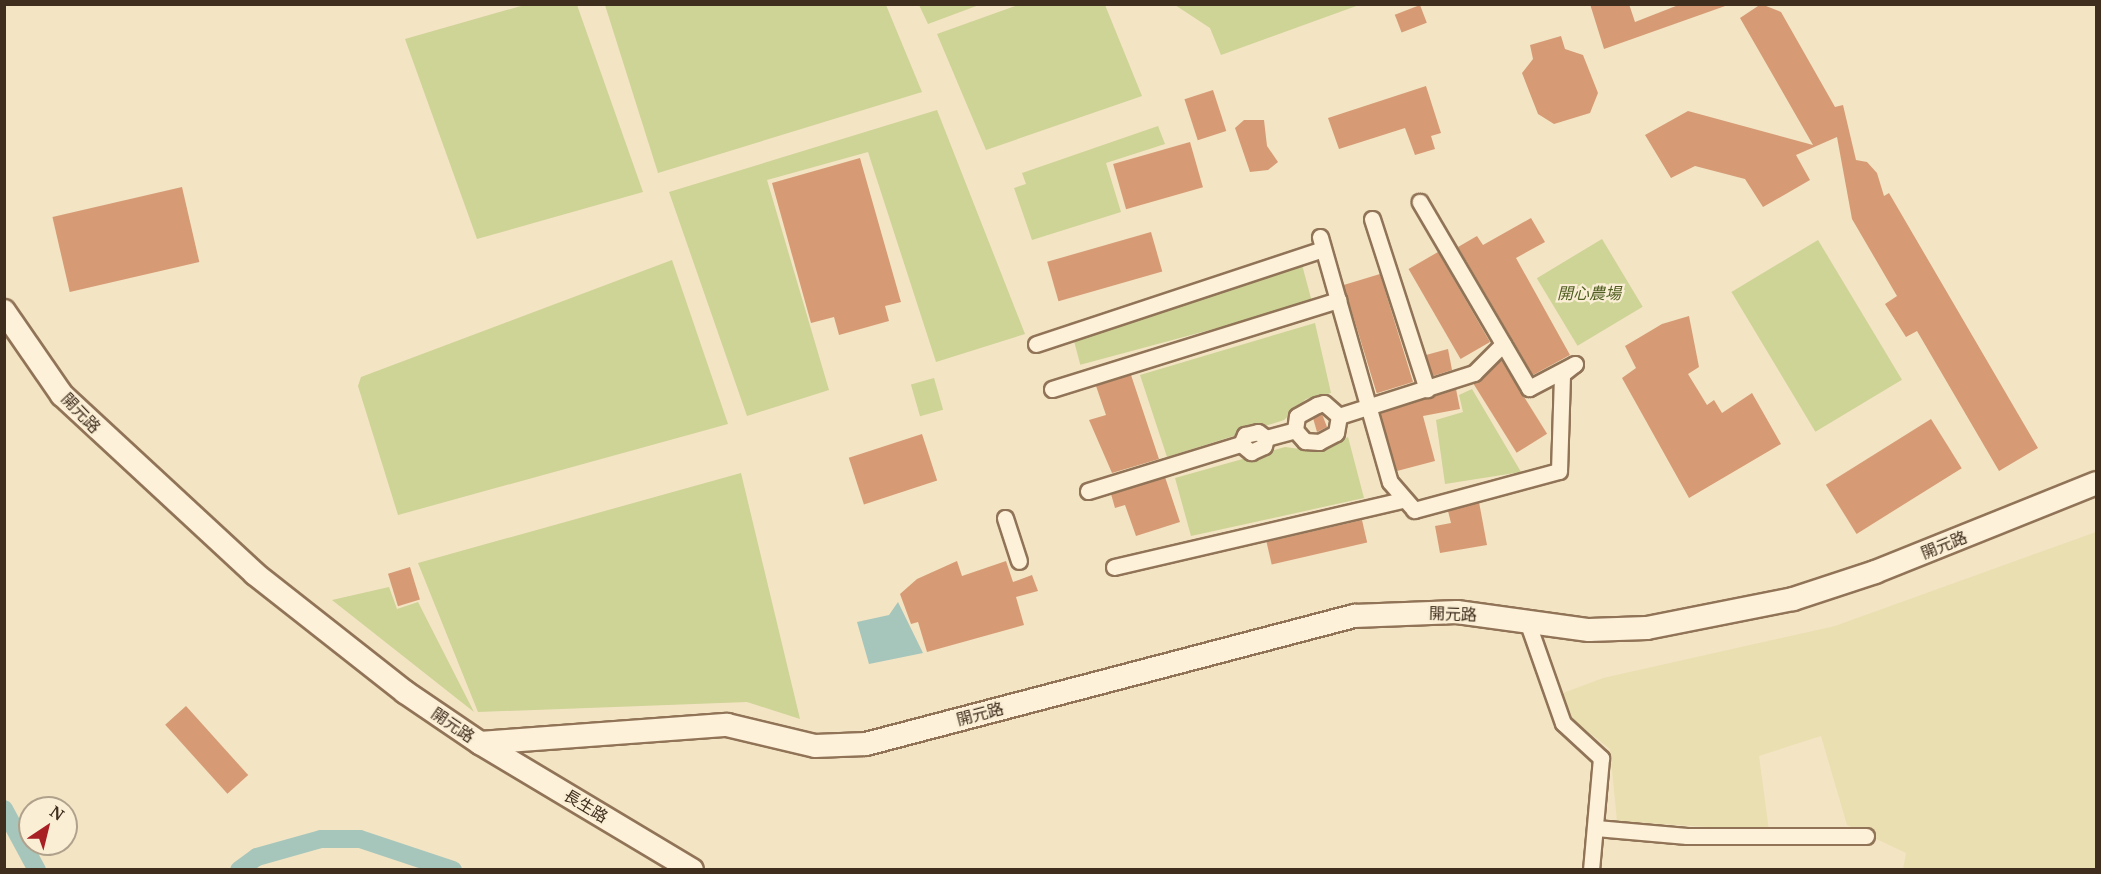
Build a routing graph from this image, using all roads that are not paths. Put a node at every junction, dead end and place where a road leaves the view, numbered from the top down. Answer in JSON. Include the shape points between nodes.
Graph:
{"nodes":[{"id":1,"x":1420,"y":202,"type":"dead end"},
{"id":2,"x":1372,"y":219,"type":"dead end"},
{"id":3,"x":1338,"y":300,"type":"junction"},
{"id":4,"x":4,"y":310,"type":"edge"},
{"id":5,"x":1036,"y":344,"type":"dead end"},
{"id":6,"x":1503,"y":344,"type":"junction"},
{"id":7,"x":1052,"y":388,"type":"dead end"},
{"id":8,"x":1427,"y":389,"type":"junction"},
{"id":9,"x":1368,"y":406,"type":"junction"},
{"id":10,"x":1339,"y":416,"type":"junction"},
{"id":11,"x":1294,"y":430,"type":"junction"},
{"id":12,"x":2097,"y":483,"type":"edge"},
{"id":13,"x":1088,"y":491,"type":"dead end"},
{"id":14,"x":1403,"y":500,"type":"junction"},
{"id":15,"x":1005,"y":518,"type":"dead end"},
{"id":16,"x":1020,"y":561,"type":"dead end"},
{"id":17,"x":1114,"y":567,"type":"dead end"},
{"id":18,"x":1527,"y":621,"type":"junction"},
{"id":19,"x":480,"y":743,"type":"junction"},
{"id":20,"x":1596,"y":828,"type":"junction"},
{"id":21,"x":1866,"y":836,"type":"dead end"},
{"id":22,"x":692,"y":870,"type":"edge"},
{"id":23,"x":1591,"y":870,"type":"edge"}],
"edges":[{"from":1,"to":6,"type":"street"},
{"from":2,"to":8,"type":"street"},
{"from":3,"to":5,"type":"street","via":[[1322,243]]},
{"from":3,"to":7,"type":"street"},
{"from":3,"to":9,"type":"street"},
{"from":4,"to":19,"type":"street","name":"開元路","via":[[62,395],[119,452],[264,581],[405,692]]},
{"from":6,"to":8,"type":"street","via":[[1474,373]]},
{"from":6,"to":14,"type":"street","via":[[1529,388],[1575,364],[1562,374],[1559,471],[1414,510]]},
{"from":8,"to":9,"type":"street"},
{"from":9,"to":10,"type":"street"},
{"from":9,"to":14,"type":"street","via":[[1390,482]]},
{"from":10,"to":11,"type":"street","via":[[1324,403],[1317,405],[1297,416]]},
{"from":10,"to":11,"type":"street","via":[[1336,433],[1319,442],[1305,441]]},
{"from":11,"to":13,"type":"street","via":[[1266,438],[1258,432],[1245,435],[1241,444]]},
{"from":12,"to":18,"type":"street","name":"開元路","via":[[1875,572],[1793,598],[1647,628],[1589,630]]},
{"from":14,"to":17,"type":"street"},
{"from":15,"to":16,"type":"street"},
{"from":18,"to":19,"type":"street","name":"開元路","via":[[1457,612],[1354,616],[866,744],[814,746],[728,725]]},
{"from":18,"to":20,"type":"street","via":[[1563,723],[1601,759]]},
{"from":19,"to":22,"type":"street","name":"長生路"},
{"from":20,"to":21,"type":"street","via":[[1687,836]]},
{"from":20,"to":23,"type":"street"}]}
